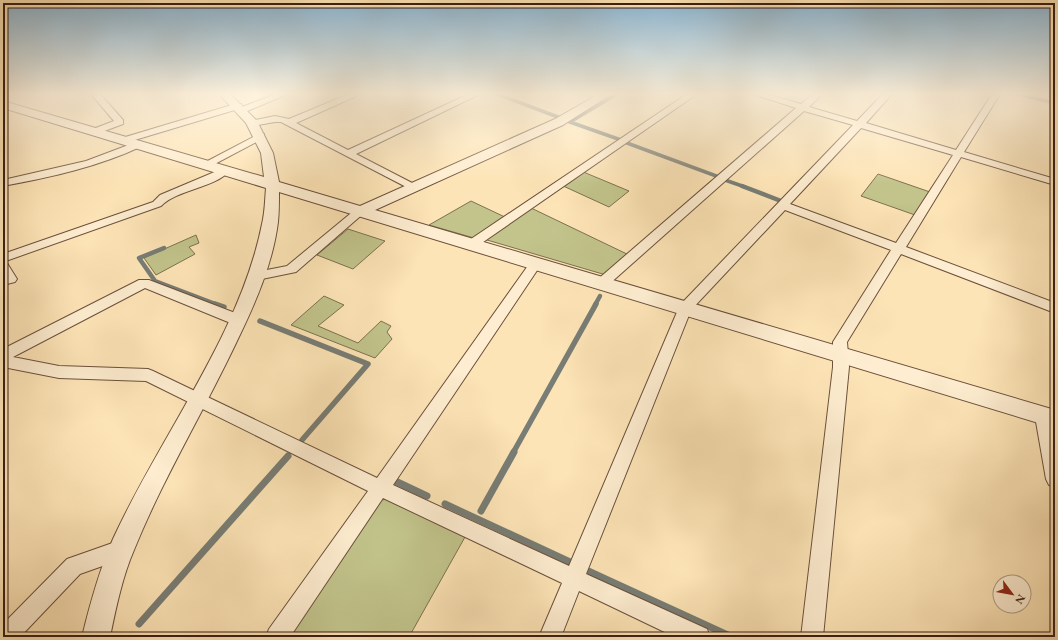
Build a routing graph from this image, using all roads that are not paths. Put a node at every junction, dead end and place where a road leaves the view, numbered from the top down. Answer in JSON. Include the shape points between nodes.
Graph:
{"nodes":[{"id":1,"x":71,"y":124,"type":"edge"},
{"id":2,"x":115,"y":124,"type":"edge"},
{"id":3,"x":205,"y":124,"type":"edge"},
{"id":4,"x":236,"y":124,"type":"edge"},
{"id":5,"x":250,"y":124,"type":"edge"},
{"id":6,"x":292,"y":124,"type":"edge"},
{"id":7,"x":412,"y":124,"type":"edge"},
{"id":8,"x":555,"y":124,"type":"edge"},
{"id":9,"x":650,"y":124,"type":"edge"},
{"id":10,"x":785,"y":124,"type":"edge"},
{"id":11,"x":860,"y":124,"type":"joint"},
{"id":12,"x":977,"y":124,"type":"edge"},
{"id":13,"x":96,"y":131,"type":"junction"},
{"id":14,"x":132,"y":142,"type":"junction"},
{"id":15,"x":959,"y":153,"type":"junction"},
{"id":16,"x":348,"y":154,"type":"junction"},
{"id":17,"x":205,"y":165,"type":"junction"},
{"id":18,"x":224,"y":171,"type":"junction"},
{"id":19,"x":1055,"y":182,"type":"edge"},
{"id":20,"x":3,"y":183,"type":"edge"},
{"id":21,"x":272,"y":184,"type":"junction"},
{"id":22,"x":412,"y":187,"type":"junction"},
{"id":23,"x":783,"y":205,"type":"junction"},
{"id":24,"x":360,"y":211,"type":"junction"},
{"id":25,"x":472,"y":244,"type":"junction"},
{"id":26,"x":899,"y":249,"type":"junction"},
{"id":27,"x":3,"y":258,"type":"edge"},
{"id":28,"x":536,"y":264,"type":"junction"},
{"id":29,"x":3,"y":266,"type":"edge"},
{"id":30,"x":257,"y":276,"type":"junction"},
{"id":31,"x":3,"y":281,"type":"edge"},
{"id":32,"x":602,"y":283,"type":"junction"},
{"id":33,"x":685,"y":308,"type":"junction"},
{"id":34,"x":1055,"y":308,"type":"edge"},
{"id":35,"x":238,"y":320,"type":"junction"},
{"id":36,"x":840,"y":355,"type":"junction"},
{"id":37,"x":3,"y":356,"type":"edge"},
{"id":38,"x":3,"y":361,"type":"edge"},
{"id":39,"x":198,"y":401,"type":"junction"},
{"id":40,"x":1049,"y":417,"type":"edge"},
{"id":41,"x":1055,"y":479,"type":"edge"},
{"id":42,"x":380,"y":488,"type":"junction"},
{"id":43,"x":121,"y":550,"type":"junction"},
{"id":44,"x":574,"y":578,"type":"junction"},
{"id":45,"x":5,"y":637,"type":"edge"},
{"id":46,"x":96,"y":637,"type":"edge"},
{"id":47,"x":277,"y":637,"type":"edge"},
{"id":48,"x":550,"y":637,"type":"edge"},
{"id":49,"x":699,"y":637,"type":"edge"},
{"id":50,"x":812,"y":637,"type":"edge"}],
"edges":[{"from":1,"to":13,"type":"street"},
{"from":2,"to":13,"type":"street"},
{"from":3,"to":14,"type":"street"},
{"from":4,"to":17,"type":"street"},
{"from":5,"to":21,"type":"street","via":[[268,154]]},
{"from":6,"to":16,"type":"street"},
{"from":7,"to":16,"type":"street"},
{"from":8,"to":22,"type":"street"},
{"from":9,"to":25,"type":"street"},
{"from":10,"to":32,"type":"street"},
{"from":11,"to":15,"type":"street"},
{"from":11,"to":23,"type":"street"},
{"from":12,"to":15,"type":"street"},
{"from":13,"to":14,"type":"street"},
{"from":14,"to":17,"type":"street"},
{"from":14,"to":20,"type":"street","via":[[122,153],[43,175]]},
{"from":15,"to":19,"type":"street"},
{"from":15,"to":26,"type":"street"},
{"from":16,"to":22,"type":"street"},
{"from":17,"to":18,"type":"street"},
{"from":18,"to":21,"type":"street"},
{"from":18,"to":27,"type":"street","via":[[164,197],[157,204]]},
{"from":21,"to":24,"type":"street"},
{"from":21,"to":30,"type":"street","via":[[272,216]]},
{"from":22,"to":24,"type":"street"},
{"from":23,"to":26,"type":"street"},
{"from":23,"to":33,"type":"street"},
{"from":24,"to":25,"type":"street"},
{"from":24,"to":30,"type":"street","via":[[291,268]]},
{"from":25,"to":28,"type":"street"},
{"from":26,"to":34,"type":"street"},
{"from":26,"to":36,"type":"street","via":[[840,342]]},
{"from":28,"to":32,"type":"street"},
{"from":28,"to":42,"type":"street"},
{"from":29,"to":31,"type":"street","via":[[10,278]]},
{"from":30,"to":35,"type":"street"},
{"from":32,"to":33,"type":"street"},
{"from":33,"to":36,"type":"street"},
{"from":33,"to":44,"type":"street"},
{"from":35,"to":37,"type":"street","via":[[144,283]]},
{"from":35,"to":39,"type":"street"},
{"from":36,"to":40,"type":"street"},
{"from":36,"to":50,"type":"street","via":[[841,367]]},
{"from":38,"to":39,"type":"street","via":[[59,372],[148,375]]},
{"from":39,"to":42,"type":"street"},
{"from":39,"to":43,"type":"street"},
{"from":40,"to":41,"type":"street"},
{"from":42,"to":44,"type":"street"},
{"from":42,"to":47,"type":"street"},
{"from":43,"to":45,"type":"street","via":[[74,566]]},
{"from":43,"to":46,"type":"street"},
{"from":44,"to":48,"type":"street"},
{"from":44,"to":49,"type":"street"}]}
